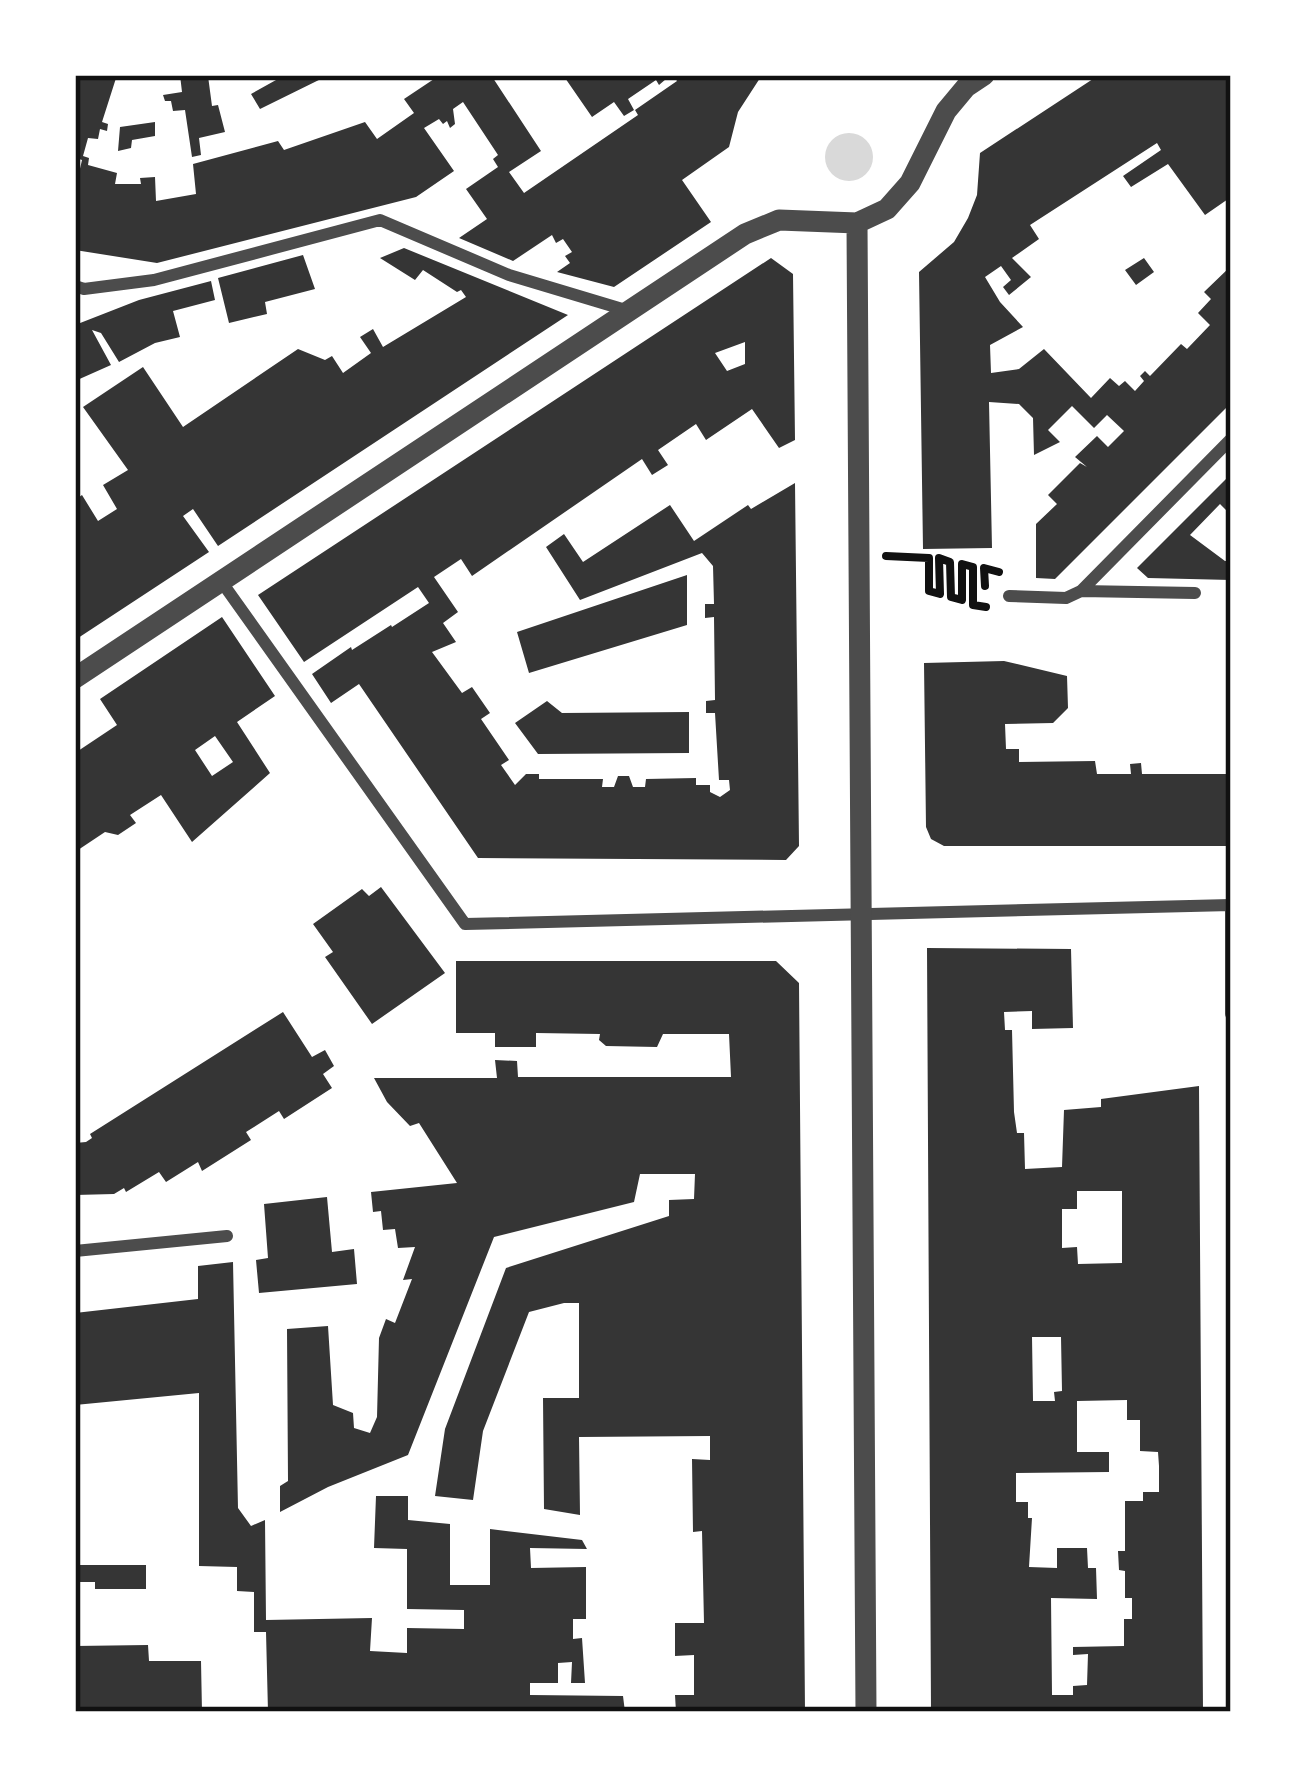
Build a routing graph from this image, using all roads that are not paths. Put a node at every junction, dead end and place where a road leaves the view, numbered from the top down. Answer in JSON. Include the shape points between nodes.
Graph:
{"nodes":[{"id":1,"x":975,"y":81,"type":"edge"},
{"id":2,"x":857,"y":224,"type":"junction"},
{"id":3,"x":78,"y":290,"type":"edge"},
{"id":4,"x":629,"y":311,"type":"junction"},
{"id":5,"x":1231,"y":440,"type":"edge"},
{"id":6,"x":221,"y":581,"type":"junction"},
{"id":7,"x":1081,"y":591,"type":"junction"},
{"id":8,"x":1195,"y":593,"type":"dead end"},
{"id":9,"x":1009,"y":596,"type":"dead end"},
{"id":10,"x":75,"y":677,"type":"edge"},
{"id":11,"x":861,"y":916,"type":"junction"},
{"id":12,"x":1231,"y":1014,"type":"edge"},
{"id":13,"x":227,"y":1236,"type":"dead end"},
{"id":14,"x":75,"y":1251,"type":"edge"},
{"id":15,"x":866,"y":1712,"type":"edge"}],
"edges":[{"from":1,"to":2,"type":"street","via":[[946,111],[910,183],[887,209]]},
{"from":2,"to":4,"type":"street","via":[[779,220]]},
{"from":2,"to":11,"type":"street"},
{"from":3,"to":4,"type":"street","via":[[154,280],[380,220],[509,274]]},
{"from":4,"to":6,"type":"street"},
{"from":5,"to":7,"type":"street"},
{"from":6,"to":10,"type":"street"},
{"from":6,"to":11,"type":"street","via":[[465,924]]},
{"from":7,"to":8,"type":"street"},
{"from":7,"to":9,"type":"street"},
{"from":11,"to":12,"type":"street","via":[[1231,904]]},
{"from":11,"to":15,"type":"street"},
{"from":13,"to":14,"type":"street"}]}
